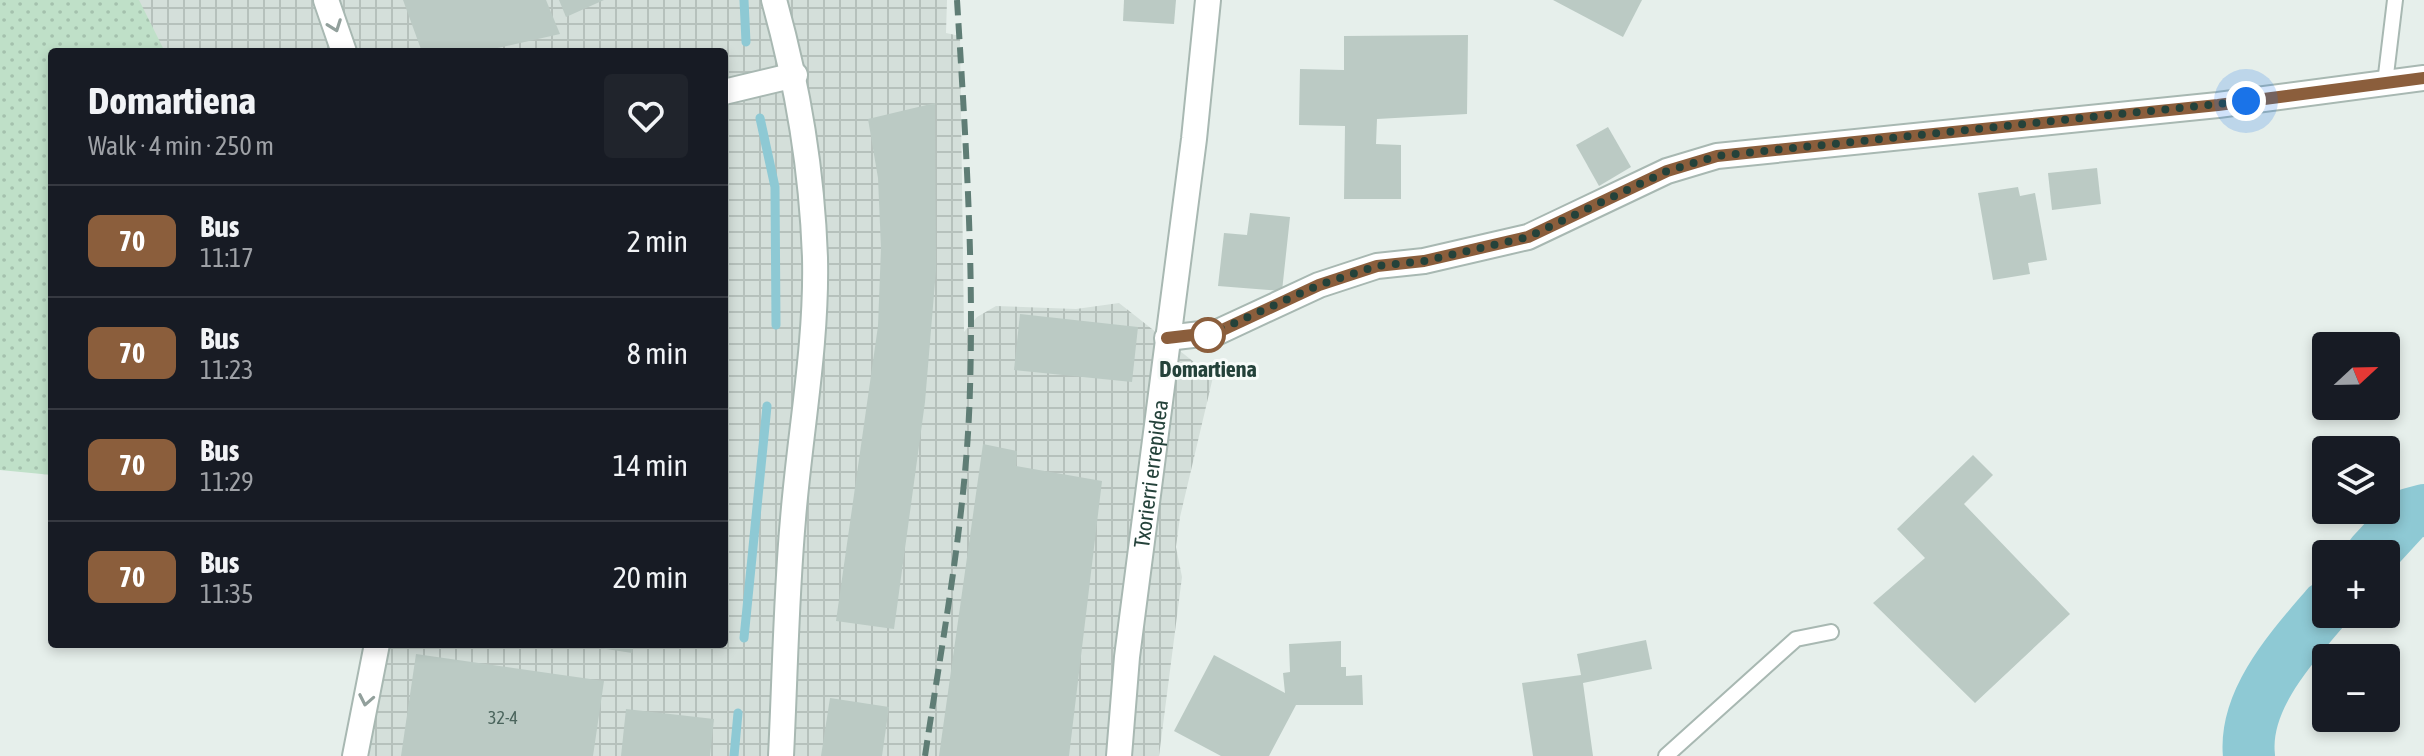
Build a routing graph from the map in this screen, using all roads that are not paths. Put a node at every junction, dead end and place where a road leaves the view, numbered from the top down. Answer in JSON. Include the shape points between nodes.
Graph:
{"nodes":[{"id":1,"x":326,"y":0,"type":"edge"},
{"id":2,"x":774,"y":0,"type":"edge"},
{"id":3,"x":1208,"y":0,"type":"edge"},
{"id":4,"x":2395,"y":0,"type":"edge"},
{"id":5,"x":343,"y":48,"type":"edge"},
{"id":6,"x":795,"y":75,"type":"junction"},
{"id":7,"x":2424,"y":78,"type":"edge"},
{"id":8,"x":2385,"y":83,"type":"junction"},
{"id":9,"x":728,"y":91,"type":"edge"},
{"id":10,"x":1167,"y":338,"type":"junction"},
{"id":11,"x":1831,"y":632,"type":"dead end"},
{"id":12,"x":376,"y":648,"type":"edge"},
{"id":13,"x":355,"y":756,"type":"edge"},
{"id":14,"x":781,"y":756,"type":"edge"},
{"id":15,"x":1119,"y":756,"type":"edge"},
{"id":16,"x":1666,"y":756,"type":"edge"}],
"edges":[{"from":1,"to":5,"type":"street","one_way":true},
{"from":2,"to":6,"type":"street"},
{"from":3,"to":10,"type":"street","name":"Txorierri errepidea"},
{"from":4,"to":8,"type":"lane"},
{"from":6,"to":9,"type":"street"},
{"from":6,"to":14,"type":"street","via":[[815,259],[793,521]]},
{"from":7,"to":8,"type":"street"},
{"from":8,"to":10,"type":"street","via":[[1717,156],[1667,171],[1528,237],[1377,266],[1319,285],[1218,332]]},
{"from":10,"to":15,"type":"street","name":"Txorierri errepidea"},
{"from":11,"to":16,"type":"lane","via":[[1796,639]]},
{"from":12,"to":13,"type":"street","one_way":true}]}
